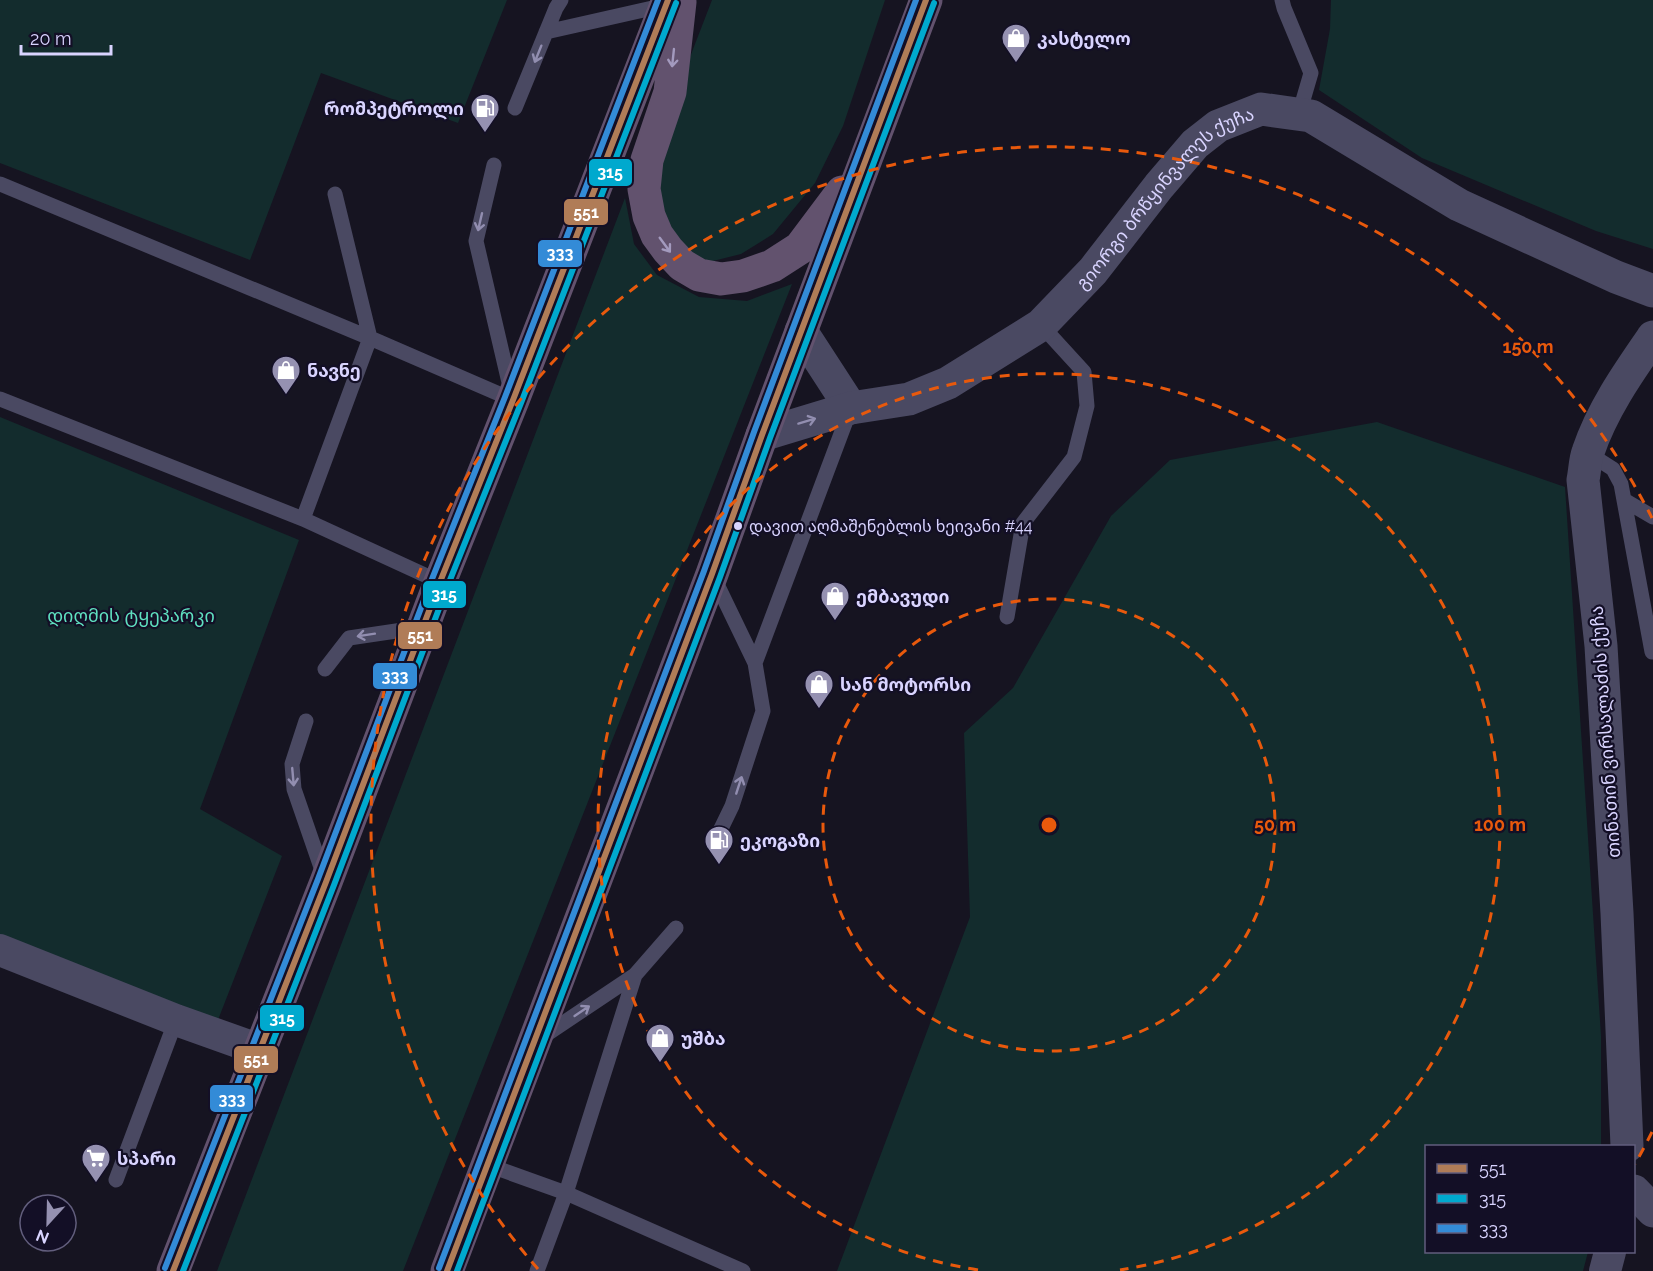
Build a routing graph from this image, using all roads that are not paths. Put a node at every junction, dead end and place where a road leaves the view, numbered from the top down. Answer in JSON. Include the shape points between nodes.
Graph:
{"nodes":[{"id":1,"x":561,"y":0,"type":"edge"},
{"id":2,"x":926,"y":0,"type":"edge"},
{"id":3,"x":1282,"y":0,"type":"edge"},
{"id":4,"x":671,"y":2,"type":"edge"},
{"id":5,"x":546,"y":32,"type":"junction"},
{"id":6,"x":515,"y":108,"type":"dead end"},
{"id":7,"x":1299,"y":114,"type":"junction"},
{"id":8,"x":866,"y":159,"type":"junction"},
{"id":9,"x":494,"y":165,"type":"dead end"},
{"id":10,"x":0,"y":184,"type":"edge"},
{"id":11,"x":335,"y":195,"type":"dead end"},
{"id":12,"x":1653,"y":291,"type":"edge"},
{"id":13,"x":1041,"y":325,"type":"junction"},
{"id":14,"x":801,"y":331,"type":"junction"},
{"id":15,"x":1653,"y":337,"type":"edge"},
{"id":16,"x":370,"y":338,"type":"junction"},
{"id":17,"x":0,"y":399,"type":"edge"},
{"id":18,"x":513,"y":399,"type":"junction"},
{"id":19,"x":851,"y":408,"type":"junction"},
{"id":20,"x":762,"y":435,"type":"junction"},
{"id":21,"x":1588,"y":453,"type":"junction"},
{"id":22,"x":1624,"y":500,"type":"junction"},
{"id":23,"x":1653,"y":517,"type":"edge"},
{"id":24,"x":303,"y":519,"type":"junction"},
{"id":25,"x":712,"y":574,"type":"junction"},
{"id":26,"x":440,"y":582,"type":"junction"},
{"id":27,"x":1007,"y":617,"type":"dead end"},
{"id":28,"x":423,"y":627,"type":"junction"},
{"id":29,"x":1652,"y":652,"type":"edge"},
{"id":30,"x":755,"y":663,"type":"junction"},
{"id":31,"x":325,"y":669,"type":"dead end"},
{"id":32,"x":306,"y":721,"type":"dead end"},
{"id":33,"x":716,"y":839,"type":"dead end"},
{"id":34,"x":326,"y":882,"type":"junction"},
{"id":35,"x":676,"y":928,"type":"dead end"},
{"id":36,"x":0,"y":950,"type":"edge"},
{"id":37,"x":635,"y":975,"type":"junction"},
{"id":38,"x":176,"y":1020,"type":"junction"},
{"id":39,"x":534,"y":1043,"type":"junction"},
{"id":40,"x":260,"y":1050,"type":"junction"},
{"id":41,"x":1628,"y":1145,"type":"edge"},
{"id":42,"x":488,"y":1165,"type":"junction"},
{"id":43,"x":116,"y":1180,"type":"dead end"},
{"id":44,"x":1635,"y":1192,"type":"edge"},
{"id":45,"x":566,"y":1193,"type":"junction"},
{"id":46,"x":1653,"y":1211,"type":"edge"},
{"id":47,"x":1610,"y":1253,"type":"edge"},
{"id":48,"x":173,"y":1271,"type":"edge"},
{"id":49,"x":447,"y":1271,"type":"edge"},
{"id":50,"x":537,"y":1271,"type":"edge"},
{"id":51,"x":743,"y":1271,"type":"edge"},
{"id":52,"x":1605,"y":1271,"type":"edge"}],
"edges":[{"from":1,"to":5,"type":"lane"},
{"from":2,"to":8,"type":"highway"},
{"from":3,"to":7,"type":"lane","via":[[1311,73]]},
{"from":4,"to":5,"type":"lane"},
{"from":4,"to":8,"type":"highway","one_way":true,"via":[[670,92],[647,160],[644,189],[657,235],[682,265],[699,275],[721,279],[772,266],[800,248]]},
{"from":4,"to":18,"type":"highway"},
{"from":5,"to":6,"type":"lane","one_way":true},
{"from":7,"to":12,"type":"street","name":"გიორგი ბრწყინვალეს ქუჩა","via":[[1311,116],[1459,204]]},
{"from":7,"to":13,"type":"street","name":"გიორგი ბრწყინვალეს ქუჩა","via":[[1261,109],[1218,126],[1195,144],[1093,271]]},
{"from":8,"to":14,"type":"highway"},
{"from":9,"to":18,"type":"lane","one_way":true,"via":[[476,241]]},
{"from":10,"to":16,"type":"lane"},
{"from":11,"to":16,"type":"lane"},
{"from":13,"to":19,"type":"street","name":"გიორგი ბრწყინვალეს ქუჩა","via":[[948,383],[909,399]]},
{"from":13,"to":27,"type":"lane","via":[[1084,372],[1087,406],[1074,457],[1023,523]]},
{"from":14,"to":19,"type":"street"},
{"from":14,"to":20,"type":"highway"},
{"from":15,"to":21,"type":"street","name":"თინათინ ვირსალაძის ქუჩა","via":[[1601,419]]},
{"from":16,"to":18,"type":"lane"},
{"from":16,"to":24,"type":"lane"},
{"from":17,"to":24,"type":"lane"},
{"from":18,"to":26,"type":"highway"},
{"from":20,"to":19,"type":"street","name":"გიორგი ბრწყინვალეს ქუჩა","one_way":true},
{"from":19,"to":30,"type":"lane"},
{"from":20,"to":25,"type":"highway"},
{"from":21,"to":22,"type":"lane","via":[[1613,469]]},
{"from":21,"to":41,"type":"street","name":"თინათინ ვირსალაძის ქუჩა","via":[[1583,480],[1601,646]]},
{"from":22,"to":23,"type":"lane"},
{"from":22,"to":29,"type":"lane"},
{"from":24,"to":26,"type":"lane"},
{"from":25,"to":30,"type":"lane"},
{"from":25,"to":39,"type":"highway"},
{"from":26,"to":28,"type":"highway"},
{"from":28,"to":31,"type":"lane","one_way":true,"via":[[349,638]]},
{"from":28,"to":34,"type":"highway"},
{"from":33,"to":30,"type":"lane","one_way":true,"via":[[732,806],[763,711]]},
{"from":32,"to":34,"type":"lane","one_way":true,"via":[[292,764],[294,789]]},
{"from":34,"to":40,"type":"highway"},
{"from":35,"to":37,"type":"lane"},
{"from":36,"to":38,"type":"street"},
{"from":39,"to":37,"type":"lane","one_way":true},
{"from":37,"to":45,"type":"lane"},
{"from":38,"to":40,"type":"street"},
{"from":38,"to":43,"type":"lane"},
{"from":39,"to":42,"type":"highway"},
{"from":40,"to":48,"type":"highway"},
{"from":42,"to":45,"type":"lane"},
{"from":42,"to":49,"type":"highway"},
{"from":44,"to":46,"type":"street"},
{"from":45,"to":50,"type":"lane"},
{"from":45,"to":51,"type":"lane"},
{"from":47,"to":52,"type":"street"}]}
